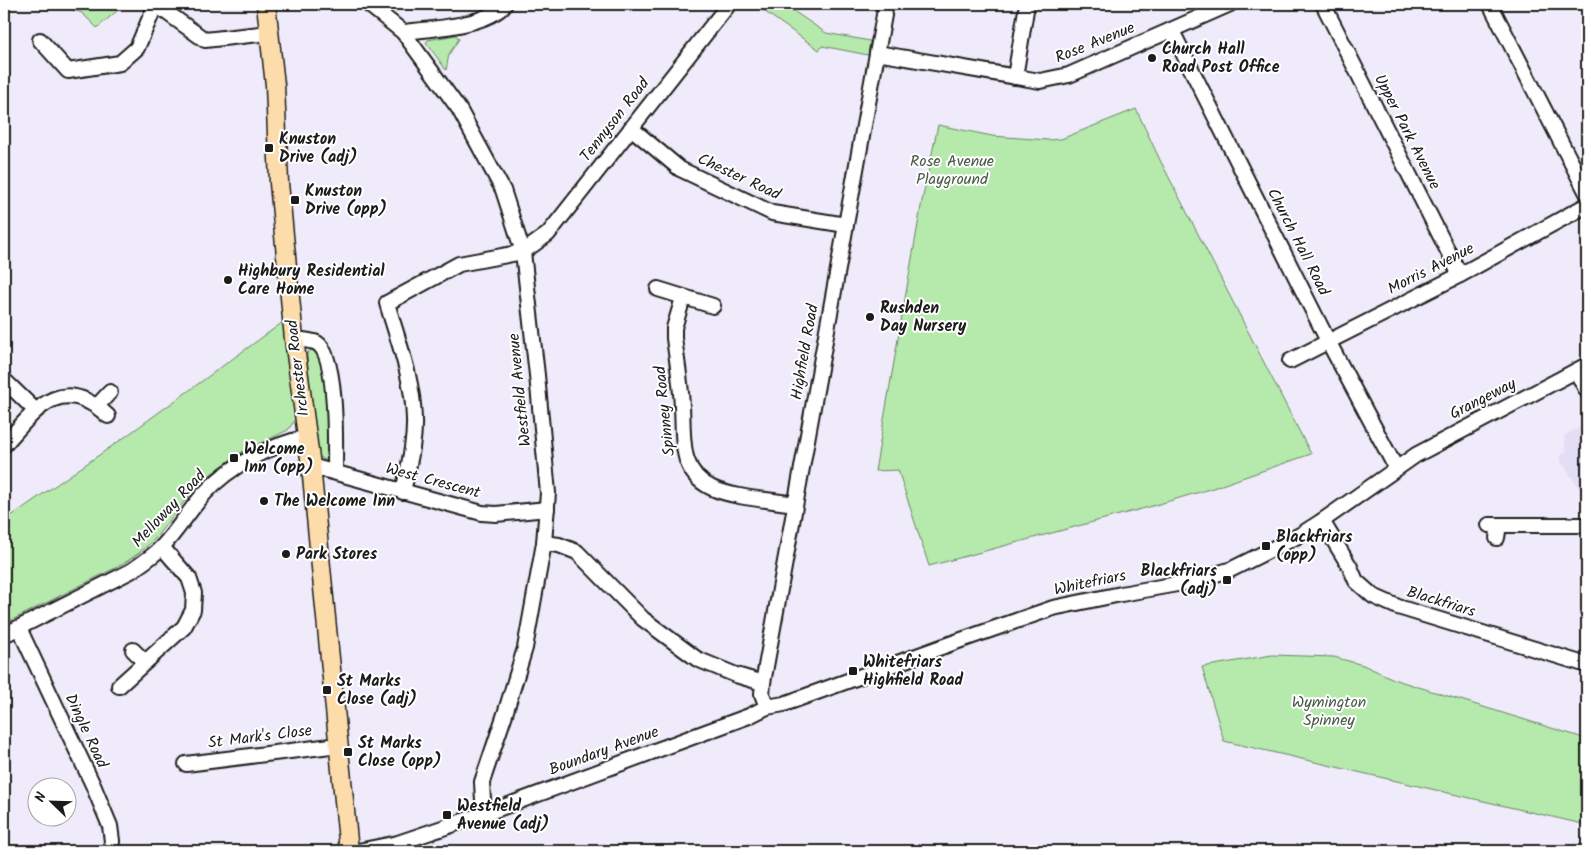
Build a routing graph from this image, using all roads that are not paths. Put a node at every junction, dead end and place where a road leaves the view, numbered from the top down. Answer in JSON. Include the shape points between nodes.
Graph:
{"nodes":[{"id":1,"x":156,"y":4,"type":"edge"},
{"id":2,"x":266,"y":4,"type":"edge"},
{"id":3,"x":368,"y":4,"type":"edge"},
{"id":4,"x":505,"y":4,"type":"edge"},
{"id":5,"x":729,"y":4,"type":"edge"},
{"id":6,"x":886,"y":4,"type":"edge"},
{"id":7,"x":1027,"y":4,"type":"edge"},
{"id":8,"x":1230,"y":4,"type":"edge"},
{"id":9,"x":1323,"y":4,"type":"edge"},
{"id":10,"x":1490,"y":4,"type":"edge"},
{"id":11,"x":1172,"y":31,"type":"junction"},
{"id":12,"x":403,"y":32,"type":"junction"},
{"id":13,"x":269,"y":33,"type":"junction"},
{"id":14,"x":40,"y":40,"type":"dead end"},
{"id":15,"x":877,"y":53,"type":"junction"},
{"id":16,"x":1015,"y":77,"type":"junction"},
{"id":17,"x":631,"y":128,"type":"junction"},
{"id":18,"x":1587,"y":193,"type":"edge"},
{"id":19,"x":1587,"y":206,"type":"edge"},
{"id":20,"x":846,"y":225,"type":"junction"},
{"id":21,"x":523,"y":252,"type":"junction"},
{"id":22,"x":1460,"y":275,"type":"junction"},
{"id":23,"x":658,"y":289,"type":"dead end"},
{"id":24,"x":683,"y":298,"type":"junction"},
{"id":25,"x":714,"y":306,"type":"dead end"},
{"id":26,"x":294,"y":340,"type":"junction"},
{"id":27,"x":1328,"y":341,"type":"junction"},
{"id":28,"x":1290,"y":361,"type":"dead end"},
{"id":29,"x":1581,"y":368,"type":"edge"},
{"id":30,"x":4,"y":380,"type":"edge"},
{"id":31,"x":1587,"y":391,"type":"edge"},
{"id":32,"x":110,"y":392,"type":"dead end"},
{"id":33,"x":97,"y":406,"type":"junction"},
{"id":34,"x":35,"y":410,"type":"junction"},
{"id":35,"x":108,"y":416,"type":"dead end"},
{"id":36,"x":306,"y":437,"type":"junction"},
{"id":37,"x":4,"y":446,"type":"edge"},
{"id":38,"x":311,"y":466,"type":"junction"},
{"id":39,"x":1396,"y":468,"type":"junction"},
{"id":40,"x":335,"y":472,"type":"junction"},
{"id":41,"x":403,"y":492,"type":"junction"},
{"id":42,"x":795,"y":504,"type":"junction"},
{"id":43,"x":547,"y":509,"type":"junction"},
{"id":44,"x":1322,"y":521,"type":"junction"},
{"id":45,"x":1587,"y":525,"type":"edge"},
{"id":46,"x":1495,"y":529,"type":"dead end"},
{"id":47,"x":544,"y":543,"type":"junction"},
{"id":48,"x":162,"y":547,"type":"junction"},
{"id":49,"x":19,"y":628,"type":"junction"},
{"id":50,"x":4,"y":635,"type":"edge"},
{"id":51,"x":134,"y":650,"type":"dead end"},
{"id":52,"x":145,"y":662,"type":"junction"},
{"id":53,"x":1587,"y":665,"type":"edge"},
{"id":54,"x":860,"y":677,"type":"joint"},
{"id":55,"x":763,"y":683,"type":"junction"},
{"id":56,"x":119,"y":686,"type":"dead end"},
{"id":57,"x":767,"y":707,"type":"junction"},
{"id":58,"x":339,"y":745,"type":"junction"},
{"id":59,"x":186,"y":764,"type":"dead end"},
{"id":60,"x":487,"y":813,"type":"junction"},
{"id":61,"x":111,"y":851,"type":"edge"},
{"id":62,"x":349,"y":851,"type":"edge"},
{"id":63,"x":358,"y":851,"type":"edge"}],
"edges":[{"from":1,"to":13,"type":"street","via":[[205,40]]},
{"from":1,"to":14,"type":"street","via":[[137,48],[120,63],[68,71]]},
{"from":2,"to":13,"type":"main road","name":"Irchester Road"},
{"from":3,"to":12,"type":"street","name":"Westfield Avenue"},
{"from":4,"to":12,"type":"street","via":[[493,14],[459,25]]},
{"from":5,"to":17,"type":"street","name":"Tennyson Road"},
{"from":6,"to":15,"type":"street","name":"Highfield Road"},
{"from":7,"to":16,"type":"street"},
{"from":8,"to":11,"type":"street","name":"Rose Avenue"},
{"from":9,"to":22,"type":"street","name":"Upper Park Avenue"},
{"from":10,"to":18,"type":"street"},
{"from":11,"to":16,"type":"street","name":"Rose Avenue","via":[[1069,75],[1040,81]]},
{"from":11,"to":27,"type":"street","name":"Church Hall Road"},
{"from":12,"to":21,"type":"street","name":"Westfield Avenue","via":[[459,109],[503,190]]},
{"from":13,"to":26,"type":"main road","name":"Irchester Road"},
{"from":15,"to":16,"type":"street","name":"Rose Avenue"},
{"from":15,"to":20,"type":"street","name":"Highfield Road"},
{"from":17,"to":20,"type":"street","name":"Chester Road","via":[[680,169],[772,213]]},
{"from":17,"to":21,"type":"street","name":"Tennyson Road","via":[[548,234]]},
{"from":19,"to":22,"type":"street","name":"Morris Avenue"},
{"from":20,"to":42,"type":"street","name":"Highfield Road"},
{"from":21,"to":41,"type":"street","via":[[459,264],[388,303],[409,378],[414,420]]},
{"from":21,"to":43,"type":"street","name":"Westfield Avenue","via":[[537,375]]},
{"from":22,"to":27,"type":"street","name":"Morris Avenue"},
{"from":23,"to":24,"type":"street"},
{"from":24,"to":25,"type":"street"},
{"from":24,"to":42,"type":"street","name":"Spinney Road","via":[[674,338],[683,448],[687,461],[702,482],[712,488]]},
{"from":26,"to":36,"type":"main road","name":"Irchester Road"},
{"from":26,"to":40,"type":"street","via":[[316,343],[322,349],[330,373],[335,405]]},
{"from":27,"to":28,"type":"street","name":"Morris Avenue"},
{"from":27,"to":39,"type":"street","name":"Church Hall Road"},
{"from":29,"to":31,"type":"street"},
{"from":29,"to":39,"type":"street","name":"Grangeway"},
{"from":30,"to":34,"type":"street"},
{"from":32,"to":33,"type":"street"},
{"from":33,"to":34,"type":"street","via":[[82,398],[62,397]]},
{"from":33,"to":35,"type":"street"},
{"from":34,"to":37,"type":"street"},
{"from":36,"to":38,"type":"main road","name":"Irchester Road"},
{"from":36,"to":48,"type":"street","name":"Melloway Road","via":[[269,449],[218,481]]},
{"from":38,"to":40,"type":"street","name":"West Crescent"},
{"from":38,"to":58,"type":"main road","name":"Irchester Road"},
{"from":39,"to":44,"type":"street","name":"Whitefriars"},
{"from":40,"to":41,"type":"street","name":"West Crescent"},
{"from":41,"to":43,"type":"street","name":"West Crescent","via":[[488,514]]},
{"from":42,"to":55,"type":"street","name":"Highfield Road"},
{"from":43,"to":47,"type":"street","name":"Westfield Avenue"},
{"from":44,"to":53,"type":"street","name":"Blackfriars","via":[[1356,581],[1373,596],[1398,607]]},
{"from":44,"to":54,"type":"street","name":"Whitefriars","via":[[1263,555],[1211,577],[1053,608]]},
{"from":45,"to":46,"type":"street"},
{"from":47,"to":55,"type":"street","via":[[577,552],[643,619],[697,659]]},
{"from":47,"to":60,"type":"street","name":"Westfield Avenue","via":[[525,648],[482,782]]},
{"from":48,"to":49,"type":"street","name":"Melloway Road","via":[[131,571]]},
{"from":48,"to":52,"type":"street","via":[[189,578],[194,593],[193,610],[184,627]]},
{"from":49,"to":50,"type":"street","name":"Melloway Road"},
{"from":49,"to":61,"type":"street","name":"Dingle Road","via":[[104,810],[112,834]]},
{"from":51,"to":52,"type":"street"},
{"from":52,"to":56,"type":"street"},
{"from":54,"to":57,"type":"street","name":"Boundary Avenue"},
{"from":55,"to":57,"type":"street","name":"Highfield Road","via":[[762,694]]},
{"from":57,"to":60,"type":"street","name":"Boundary Avenue"},
{"from":58,"to":59,"type":"street","name":"St Mark's Close"},
{"from":58,"to":62,"type":"main road","name":"Irchester Road"},
{"from":60,"to":63,"type":"street","name":"Boundary Avenue","via":[[398,843]]}]}
